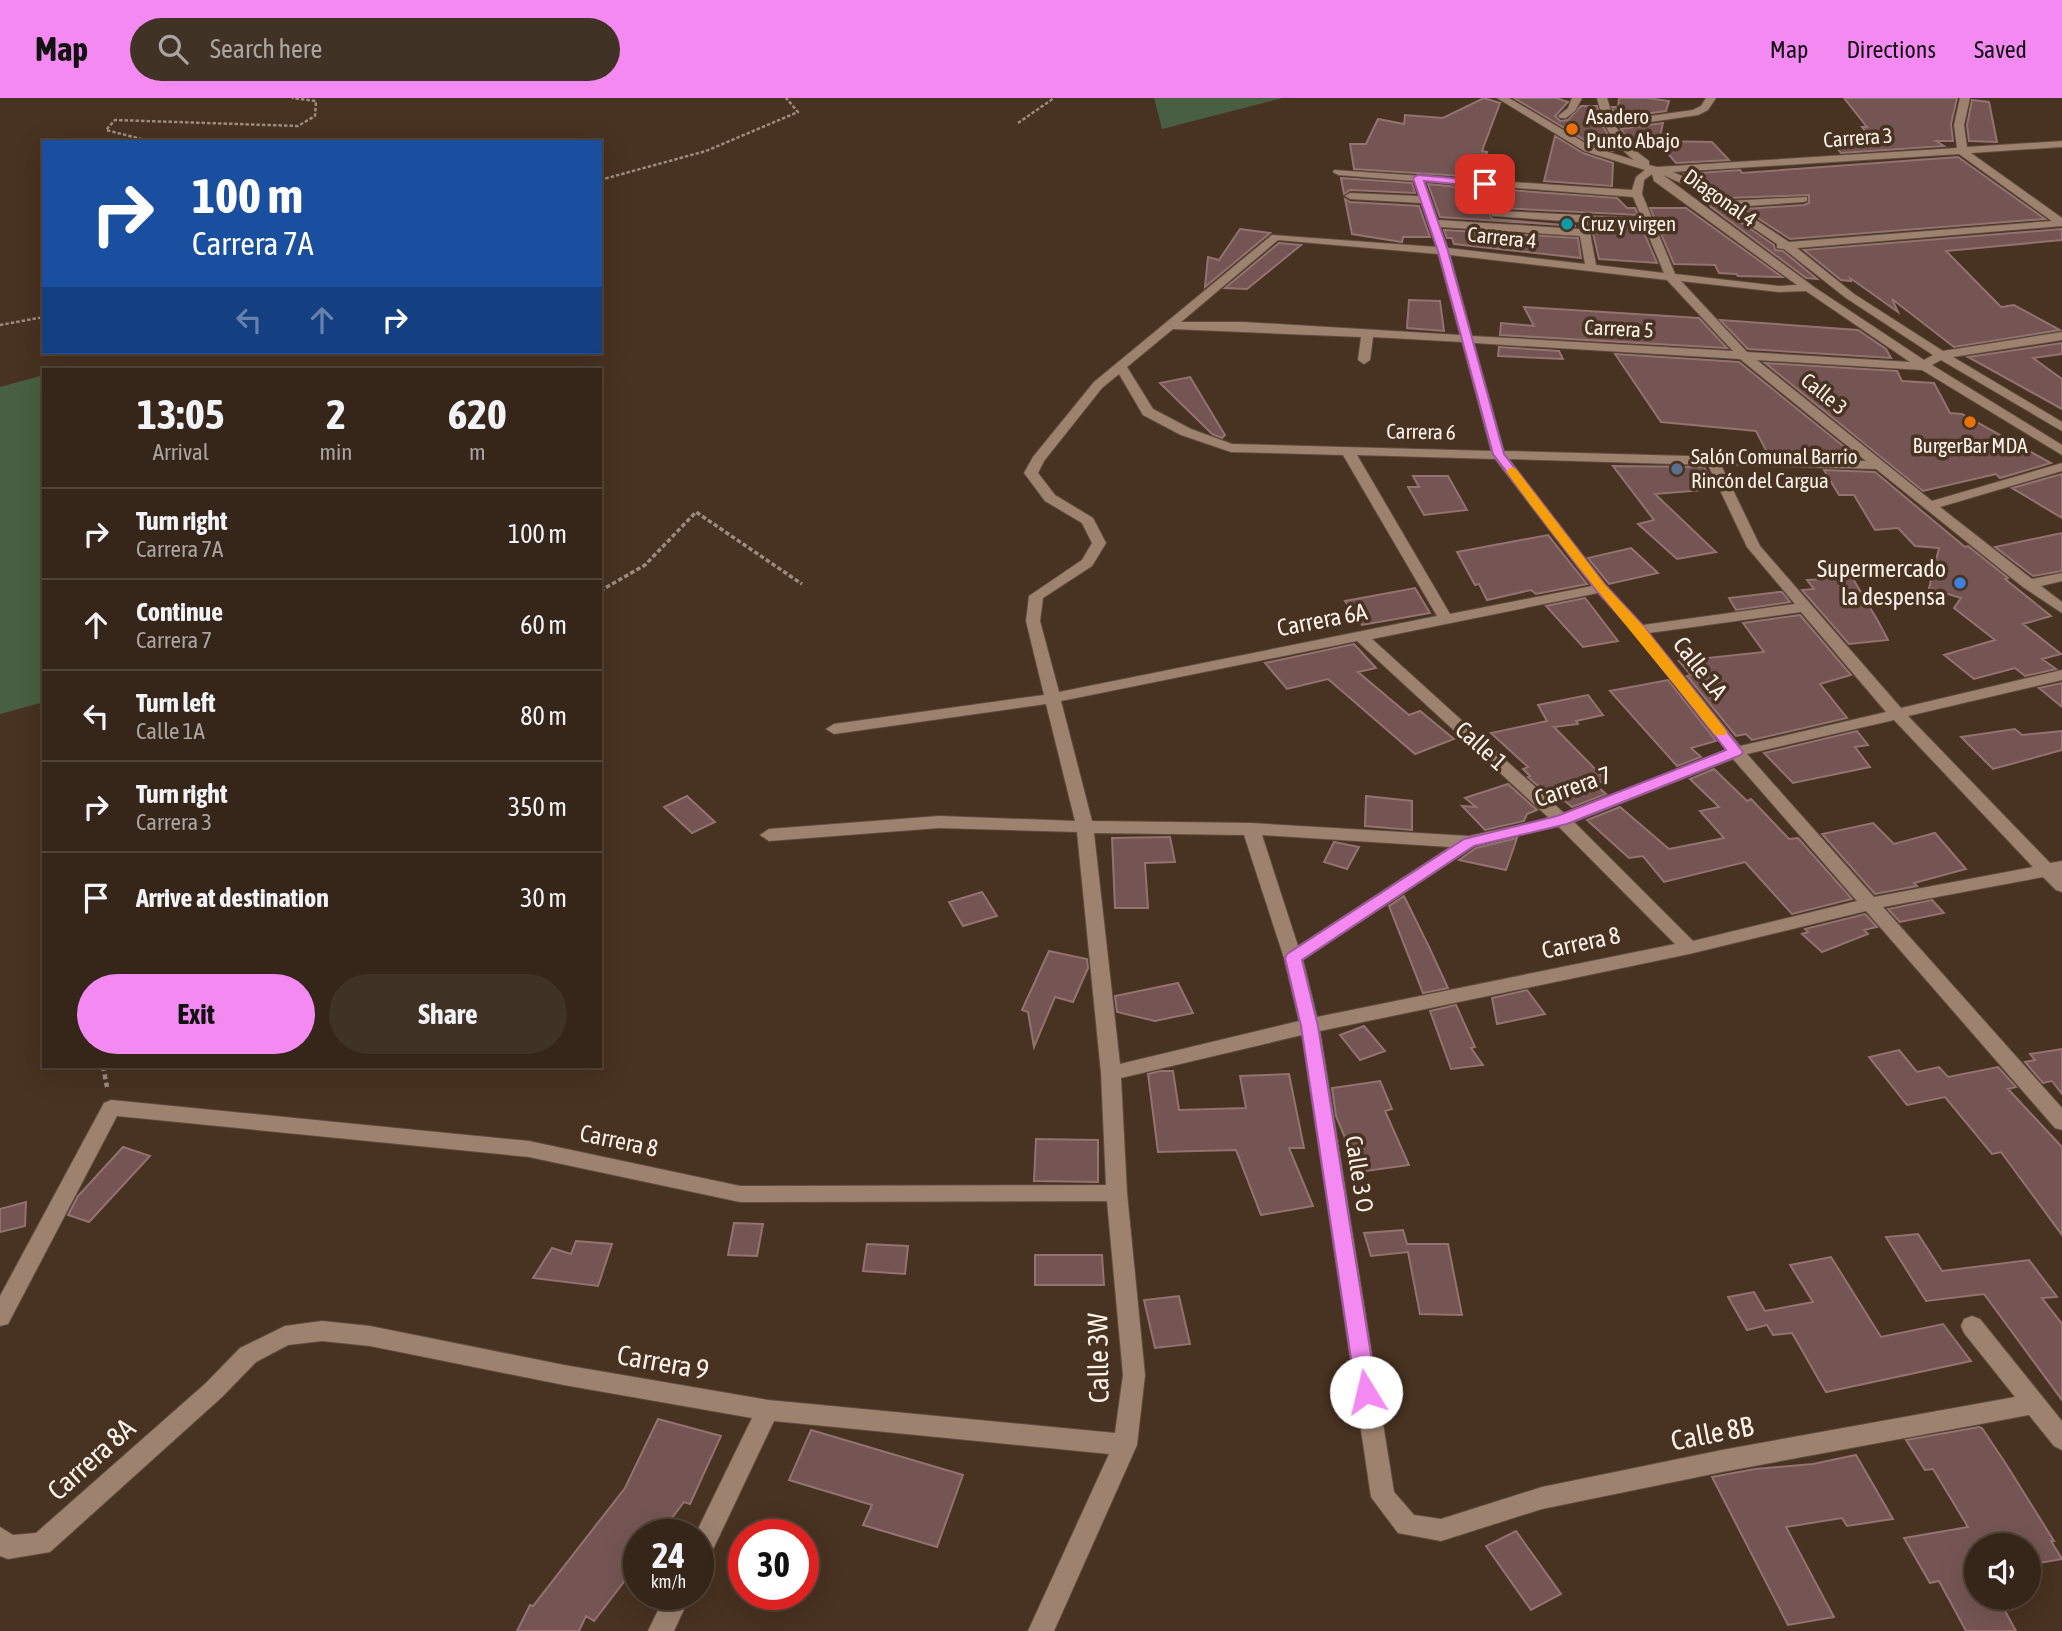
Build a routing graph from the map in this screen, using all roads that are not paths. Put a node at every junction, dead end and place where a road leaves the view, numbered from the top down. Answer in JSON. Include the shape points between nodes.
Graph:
{"nodes":[{"id":1,"x":1502,"y":98,"type":"edge"},
{"id":2,"x":1577,"y":98,"type":"edge"},
{"id":3,"x":1602,"y":98,"type":"edge"},
{"id":4,"x":1711,"y":98,"type":"edge"},
{"id":5,"x":1965,"y":98,"type":"edge"},
{"id":6,"x":1563,"y":116,"type":"dead end"},
{"id":7,"x":1608,"y":125,"type":"junction"},
{"id":8,"x":2062,"y":144,"type":"edge"},
{"id":9,"x":1962,"y":151,"type":"junction"},
{"id":10,"x":1657,"y":170,"type":"junction"},
{"id":11,"x":1338,"y":172,"type":"dead end"},
{"id":12,"x":1418,"y":178,"type":"junction"},
{"id":13,"x":1485,"y":184,"type":"junction"},
{"id":14,"x":1637,"y":194,"type":"junction"},
{"id":15,"x":1350,"y":196,"type":"dead end"},
{"id":16,"x":1803,"y":199,"type":"dead end"},
{"id":17,"x":1426,"y":200,"type":"junction"},
{"id":18,"x":1727,"y":204,"type":"junction"},
{"id":19,"x":1583,"y":220,"type":"junction"},
{"id":20,"x":1648,"y":222,"type":"junction"},
{"id":21,"x":1434,"y":223,"type":"junction"},
{"id":22,"x":2062,"y":223,"type":"edge"},
{"id":23,"x":1585,"y":233,"type":"junction"},
{"id":24,"x":1786,"y":245,"type":"junction"},
{"id":25,"x":1757,"y":248,"type":"junction"},
{"id":26,"x":1443,"y":251,"type":"junction"},
{"id":27,"x":1591,"y":267,"type":"junction"},
{"id":28,"x":1671,"y":277,"type":"junction"},
{"id":29,"x":1807,"y":288,"type":"junction"},
{"id":30,"x":1169,"y":326,"type":"junction"},
{"id":31,"x":1367,"y":335,"type":"junction"},
{"id":32,"x":2062,"y":336,"type":"edge"},
{"id":33,"x":1467,"y":339,"type":"junction"},
{"id":34,"x":1744,"y":355,"type":"junction"},
{"id":35,"x":1941,"y":355,"type":"junction"},
{"id":36,"x":1364,"y":360,"type":"dead end"},
{"id":37,"x":1922,"y":366,"type":"junction"},
{"id":38,"x":1121,"y":368,"type":"junction"},
{"id":39,"x":2062,"y":427,"type":"edge"},
{"id":40,"x":2062,"y":451,"type":"edge"},
{"id":41,"x":1348,"y":452,"type":"junction"},
{"id":42,"x":1499,"y":454,"type":"junction"},
{"id":43,"x":1713,"y":461,"type":"junction"},
{"id":44,"x":1878,"y":465,"type":"junction"},
{"id":45,"x":2062,"y":467,"type":"edge"},
{"id":46,"x":1930,"y":506,"type":"junction"},
{"id":47,"x":2062,"y":577,"type":"edge"},
{"id":48,"x":2028,"y":584,"type":"junction"},
{"id":49,"x":1601,"y":588,"type":"junction"},
{"id":50,"x":1803,"y":607,"type":"junction"},
{"id":51,"x":2062,"y":609,"type":"edge"},
{"id":52,"x":1446,"y":618,"type":"junction"},
{"id":53,"x":1639,"y":630,"type":"junction"},
{"id":54,"x":1360,"y":636,"type":"junction"},
{"id":55,"x":2062,"y":675,"type":"edge"},
{"id":56,"x":1053,"y":698,"type":"junction"},
{"id":57,"x":1897,"y":714,"type":"junction"},
{"id":58,"x":834,"y":729,"type":"dead end"},
{"id":59,"x":1735,"y":752,"type":"junction"},
{"id":60,"x":1562,"y":820,"type":"junction"},
{"id":61,"x":1085,"y":827,"type":"junction"},
{"id":62,"x":1251,"y":828,"type":"junction"},
{"id":63,"x":769,"y":835,"type":"dead end"},
{"id":64,"x":1469,"y":842,"type":"junction"},
{"id":65,"x":2054,"y":869,"type":"edge"},
{"id":66,"x":2062,"y":886,"type":"edge"},
{"id":67,"x":1868,"y":904,"type":"junction"},
{"id":68,"x":1689,"y":948,"type":"junction"},
{"id":69,"x":1293,"y":958,"type":"junction"},
{"id":70,"x":1310,"y":1026,"type":"junction"},
{"id":71,"x":1111,"y":1073,"type":"junction"},
{"id":72,"x":2062,"y":1122,"type":"edge"},
{"id":73,"x":1117,"y":1193,"type":"junction"},
{"id":74,"x":0,"y":1317,"type":"edge"},
{"id":75,"x":1972,"y":1326,"type":"dead end"},
{"id":76,"x":214,"y":1390,"type":"joint"},
{"id":77,"x":2033,"y":1404,"type":"junction"},
{"id":78,"x":768,"y":1410,"type":"junction"},
{"id":79,"x":2062,"y":1440,"type":"edge"},
{"id":80,"x":1125,"y":1445,"type":"junction"},
{"id":81,"x":714,"y":1520,"type":"edge"},
{"id":82,"x":1407,"y":1525,"type":"joint"},
{"id":83,"x":0,"y":1539,"type":"edge"},
{"id":84,"x":671,"y":1610,"type":"edge"},
{"id":85,"x":661,"y":1631,"type":"edge"},
{"id":86,"x":1041,"y":1631,"type":"edge"}],
"edges":[{"from":1,"to":10,"type":"street","via":[[1588,149]]},
{"from":2,"to":6,"type":"street"},
{"from":3,"to":7,"type":"street"},
{"from":4,"to":7,"type":"street","via":[[1695,113]]},
{"from":5,"to":9,"type":"street","via":[[1959,125]]},
{"from":7,"to":10,"type":"street","via":[[1636,157]]},
{"from":8,"to":9,"type":"street","name":"Carrera 3"},
{"from":9,"to":10,"type":"street","name":"Carrera 3"},
{"from":9,"to":22,"type":"street"},
{"from":10,"to":14,"type":"street","via":[[1641,175]]},
{"from":10,"to":18,"type":"street","name":"Diagonal 4"},
{"from":10,"to":25,"type":"street","name":"Diagonal 4","via":[[1658,179]]},
{"from":11,"to":12,"type":"street"},
{"from":12,"to":13,"type":"street"},
{"from":12,"to":17,"type":"street","name":"Calle 1A"},
{"from":13,"to":14,"type":"street"},
{"from":13,"to":19,"type":"street","via":[[1496,214]]},
{"from":14,"to":20,"type":"street","name":"Calle 3"},
{"from":15,"to":17,"type":"street"},
{"from":16,"to":18,"type":"street"},
{"from":17,"to":21,"type":"street","name":"Calle 1A"},
{"from":18,"to":24,"type":"street","name":"Diagonal 4"},
{"from":19,"to":20,"type":"street"},
{"from":19,"to":23,"type":"street"},
{"from":20,"to":28,"type":"street","name":"Calle 3"},
{"from":21,"to":23,"type":"street"},
{"from":21,"to":26,"type":"street","name":"Calle 1A"},
{"from":22,"to":24,"type":"street"},
{"from":23,"to":27,"type":"street"},
{"from":24,"to":25,"type":"street"},
{"from":24,"to":35,"type":"street","name":"Diagonal 4","via":[[1850,296]]},
{"from":25,"to":29,"type":"street","name":"Diagonal 4"},
{"from":26,"to":27,"type":"street","name":"Carrera 4"},
{"from":26,"to":30,"type":"street","name":"Carrera 4","via":[[1276,237]]},
{"from":26,"to":33,"type":"street","name":"Calle 1A"},
{"from":27,"to":28,"type":"street","name":"Carrera 4"},
{"from":28,"to":29,"type":"street","name":"Carrera 4"},
{"from":28,"to":34,"type":"street","name":"Calle 3"},
{"from":29,"to":37,"type":"street","name":"Diagonal 4"},
{"from":30,"to":31,"type":"street","name":"Carrera 5"},
{"from":30,"to":38,"type":"street"},
{"from":31,"to":33,"type":"street","name":"Carrera 5"},
{"from":31,"to":36,"type":"street"},
{"from":32,"to":35,"type":"street"},
{"from":33,"to":34,"type":"street","name":"Carrera 5"},
{"from":33,"to":42,"type":"street","name":"Calle 1A"},
{"from":34,"to":37,"type":"street","name":"Carrera 5"},
{"from":34,"to":44,"type":"street","name":"Calle 3"},
{"from":35,"to":37,"type":"street"},
{"from":35,"to":39,"type":"street","name":"Diagonal 4"},
{"from":37,"to":40,"type":"street","name":"Diagonal 4"},
{"from":38,"to":41,"type":"street","name":"Carrera 6","via":[[1148,412],[1186,432],[1231,448]]},
{"from":38,"to":56,"type":"street","name":"Calle 3W","via":[[1098,385],[1031,473],[1050,498],[1087,521],[1099,544],[1087,563],[1036,596],[1033,621]]},
{"from":41,"to":42,"type":"street","name":"Carrera 6"},
{"from":41,"to":52,"type":"street"},
{"from":42,"to":43,"type":"street","name":"Carrera 6"},
{"from":42,"to":49,"type":"street","name":"Calle 1A"},
{"from":43,"to":44,"type":"street","name":"Carrera 6"},
{"from":43,"to":50,"type":"street","via":[[1754,547]]},
{"from":44,"to":46,"type":"street","name":"Calle 3"},
{"from":45,"to":46,"type":"street"},
{"from":46,"to":48,"type":"street","name":"Calle 3"},
{"from":47,"to":48,"type":"street"},
{"from":48,"to":51,"type":"street","name":"Calle 3"},
{"from":49,"to":52,"type":"street","name":"Carrera 6A"},
{"from":49,"to":53,"type":"street","name":"Calle 1A"},
{"from":50,"to":53,"type":"street"},
{"from":50,"to":57,"type":"street"},
{"from":52,"to":54,"type":"street","name":"Carrera 6A"},
{"from":53,"to":59,"type":"street","name":"Calle 1A"},
{"from":54,"to":56,"type":"street","name":"Carrera 6A"},
{"from":54,"to":60,"type":"street","name":"Calle 1"},
{"from":55,"to":57,"type":"street","name":"Carrera 7"},
{"from":56,"to":58,"type":"street","name":"Carrera 6A"},
{"from":56,"to":61,"type":"street","name":"Calle 3W"},
{"from":57,"to":59,"type":"street","name":"Carrera 7"},
{"from":57,"to":65,"type":"street"},
{"from":59,"to":60,"type":"street","name":"Carrera 7"},
{"from":59,"to":67,"type":"street","name":"Calle 1A"},
{"from":60,"to":64,"type":"street","name":"Carrera 7"},
{"from":60,"to":68,"type":"street","name":"Calle 1"},
{"from":61,"to":62,"type":"street","name":"Carrera 7"},
{"from":61,"to":63,"type":"street","name":"Carrera 7","via":[[939,822]]},
{"from":61,"to":71,"type":"street","name":"Calle 3W"},
{"from":62,"to":64,"type":"street","name":"Carrera 7"},
{"from":62,"to":69,"type":"street","name":"Calle 3 O"},
{"from":64,"to":69,"type":"street"},
{"from":65,"to":66,"type":"street"},
{"from":65,"to":67,"type":"street","name":"Carrera 8"},
{"from":67,"to":68,"type":"street","name":"Carrera 8"},
{"from":67,"to":72,"type":"street","name":"Calle 1A"},
{"from":68,"to":70,"type":"street","name":"Carrera 8"},
{"from":69,"to":70,"type":"street","name":"Calle 3 O"},
{"from":70,"to":71,"type":"street","name":"Carrera 8"},
{"from":70,"to":82,"type":"street","name":"Calle 3 O","via":[[1382,1497]]},
{"from":71,"to":73,"type":"street","name":"Calle 3W"},
{"from":73,"to":74,"type":"street","name":"Carrera 8","via":[[740,1194],[529,1149],[111,1108]]},
{"from":73,"to":80,"type":"street","name":"Calle 3W","via":[[1134,1375]]},
{"from":75,"to":77,"type":"street"},
{"from":76,"to":78,"type":"street","name":"Carrera 9","via":[[248,1355],[285,1336],[322,1331]]},
{"from":76,"to":83,"type":"street","name":"Carrera 8A","via":[[41,1544],[8,1547]]},
{"from":77,"to":79,"type":"street"},
{"from":77,"to":82,"type":"street","name":"Calle 8B","via":[[1555,1496],[1441,1530]]},
{"from":78,"to":80,"type":"street","name":"Carrera 9"},
{"from":78,"to":81,"type":"street"},
{"from":80,"to":86,"type":"street","name":"Calle 3W"},
{"from":84,"to":85,"type":"street"}]}
